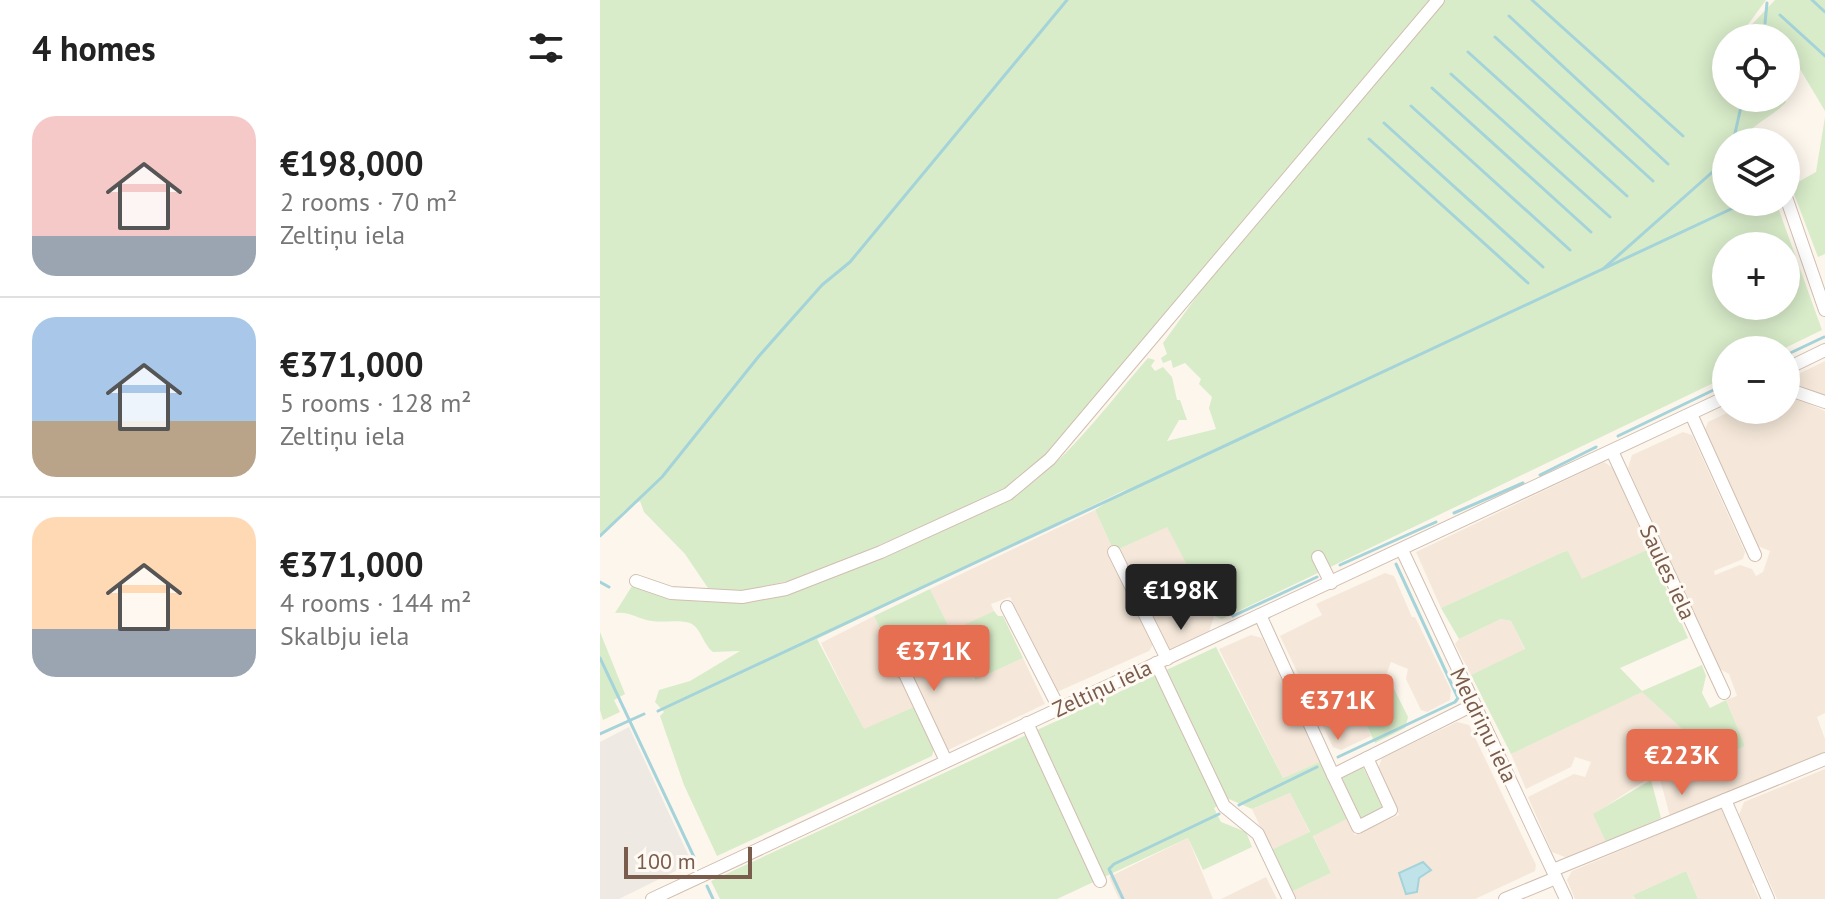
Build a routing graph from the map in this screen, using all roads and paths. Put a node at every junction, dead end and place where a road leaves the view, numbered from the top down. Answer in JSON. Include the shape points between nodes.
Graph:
{"nodes":[{"id":1,"x":1438,"y":0,"type":"edge"},
{"id":2,"x":1793,"y":216,"type":"edge"},
{"id":3,"x":1825,"y":310,"type":"edge"},
{"id":4,"x":1825,"y":350,"type":"edge"},
{"id":5,"x":1800,"y":362,"type":"edge"},
{"id":6,"x":1800,"y":393,"type":"edge"},
{"id":7,"x":1825,"y":402,"type":"edge"},
{"id":8,"x":1712,"y":404,"type":"edge"},
{"id":9,"x":1691,"y":414,"type":"junction"},
{"id":10,"x":1612,"y":451,"type":"junction"},
{"id":11,"x":1402,"y":550,"type":"junction"},
{"id":12,"x":1114,"y":552,"type":"dead end"},
{"id":13,"x":1755,"y":555,"type":"dead end"},
{"id":14,"x":1318,"y":557,"type":"dead end"},
{"id":15,"x":636,"y":581,"type":"dead end"},
{"id":16,"x":1331,"y":583,"type":"junction"},
{"id":17,"x":1007,"y":607,"type":"dead end"},
{"id":18,"x":1260,"y":615,"type":"junction"},
{"id":19,"x":887,"y":659,"type":"dead end"},
{"id":20,"x":1161,"y":661,"type":"junction"},
{"id":21,"x":1724,"y":693,"type":"dead end"},
{"id":22,"x":1473,"y":705,"type":"junction"},
{"id":23,"x":1059,"y":708,"type":"junction"},
{"id":24,"x":1027,"y":723,"type":"junction"},
{"id":25,"x":1367,"y":758,"type":"junction"},
{"id":26,"x":1825,"y":759,"type":"edge"},
{"id":27,"x":946,"y":761,"type":"junction"},
{"id":28,"x":1333,"y":775,"type":"junction"},
{"id":29,"x":1725,"y":800,"type":"junction"},
{"id":30,"x":1554,"y":874,"type":"junction"},
{"id":31,"x":1100,"y":881,"type":"dead end"},
{"id":32,"x":652,"y":899,"type":"edge"},
{"id":33,"x":1289,"y":899,"type":"edge"},
{"id":34,"x":1505,"y":899,"type":"edge"},
{"id":35,"x":1566,"y":899,"type":"edge"},
{"id":36,"x":1768,"y":899,"type":"edge"}],
"edges":[{"from":1,"to":15,"type":"street","via":[[1050,459],[1022,485],[881,552],[786,589],[742,597],[700,595],[671,593]]},
{"from":2,"to":3,"type":"street"},
{"from":4,"to":5,"type":"street"},
{"from":6,"to":7,"type":"street"},
{"from":8,"to":9,"type":"street","name":"Zeltiņu iela"},
{"from":9,"to":10,"type":"street","name":"Zeltiņu iela"},
{"from":9,"to":13,"type":"street"},
{"from":10,"to":11,"type":"street","name":"Zeltiņu iela"},
{"from":10,"to":21,"type":"street","name":"Saules iela"},
{"from":11,"to":16,"type":"street","name":"Zeltiņu iela"},
{"from":11,"to":22,"type":"street","name":"Meldriņu iela"},
{"from":12,"to":20,"type":"street"},
{"from":14,"to":16,"type":"street"},
{"from":16,"to":18,"type":"street","name":"Zeltiņu iela"},
{"from":17,"to":23,"type":"street"},
{"from":18,"to":20,"type":"street","name":"Zeltiņu iela"},
{"from":18,"to":28,"type":"street"},
{"from":19,"to":27,"type":"street","via":[[905,674]]},
{"from":20,"to":23,"type":"street","name":"Zeltiņu iela"},
{"from":20,"to":33,"type":"street","via":[[1224,806],[1258,834]]},
{"from":22,"to":25,"type":"street"},
{"from":22,"to":30,"type":"street","name":"Meldriņu iela"},
{"from":23,"to":24,"type":"street","name":"Zeltiņu iela"},
{"from":24,"to":27,"type":"street","name":"Zeltiņu iela"},
{"from":24,"to":31,"type":"street"},
{"from":25,"to":28,"type":"street"},
{"from":25,"to":28,"type":"street","via":[[1391,810],[1358,827]]},
{"from":26,"to":29,"type":"street"},
{"from":27,"to":32,"type":"street","name":"Zeltiņu iela"},
{"from":29,"to":30,"type":"street"},
{"from":29,"to":36,"type":"street"},
{"from":30,"to":34,"type":"street"},
{"from":30,"to":35,"type":"street","name":"Meldriņu iela"}]}
